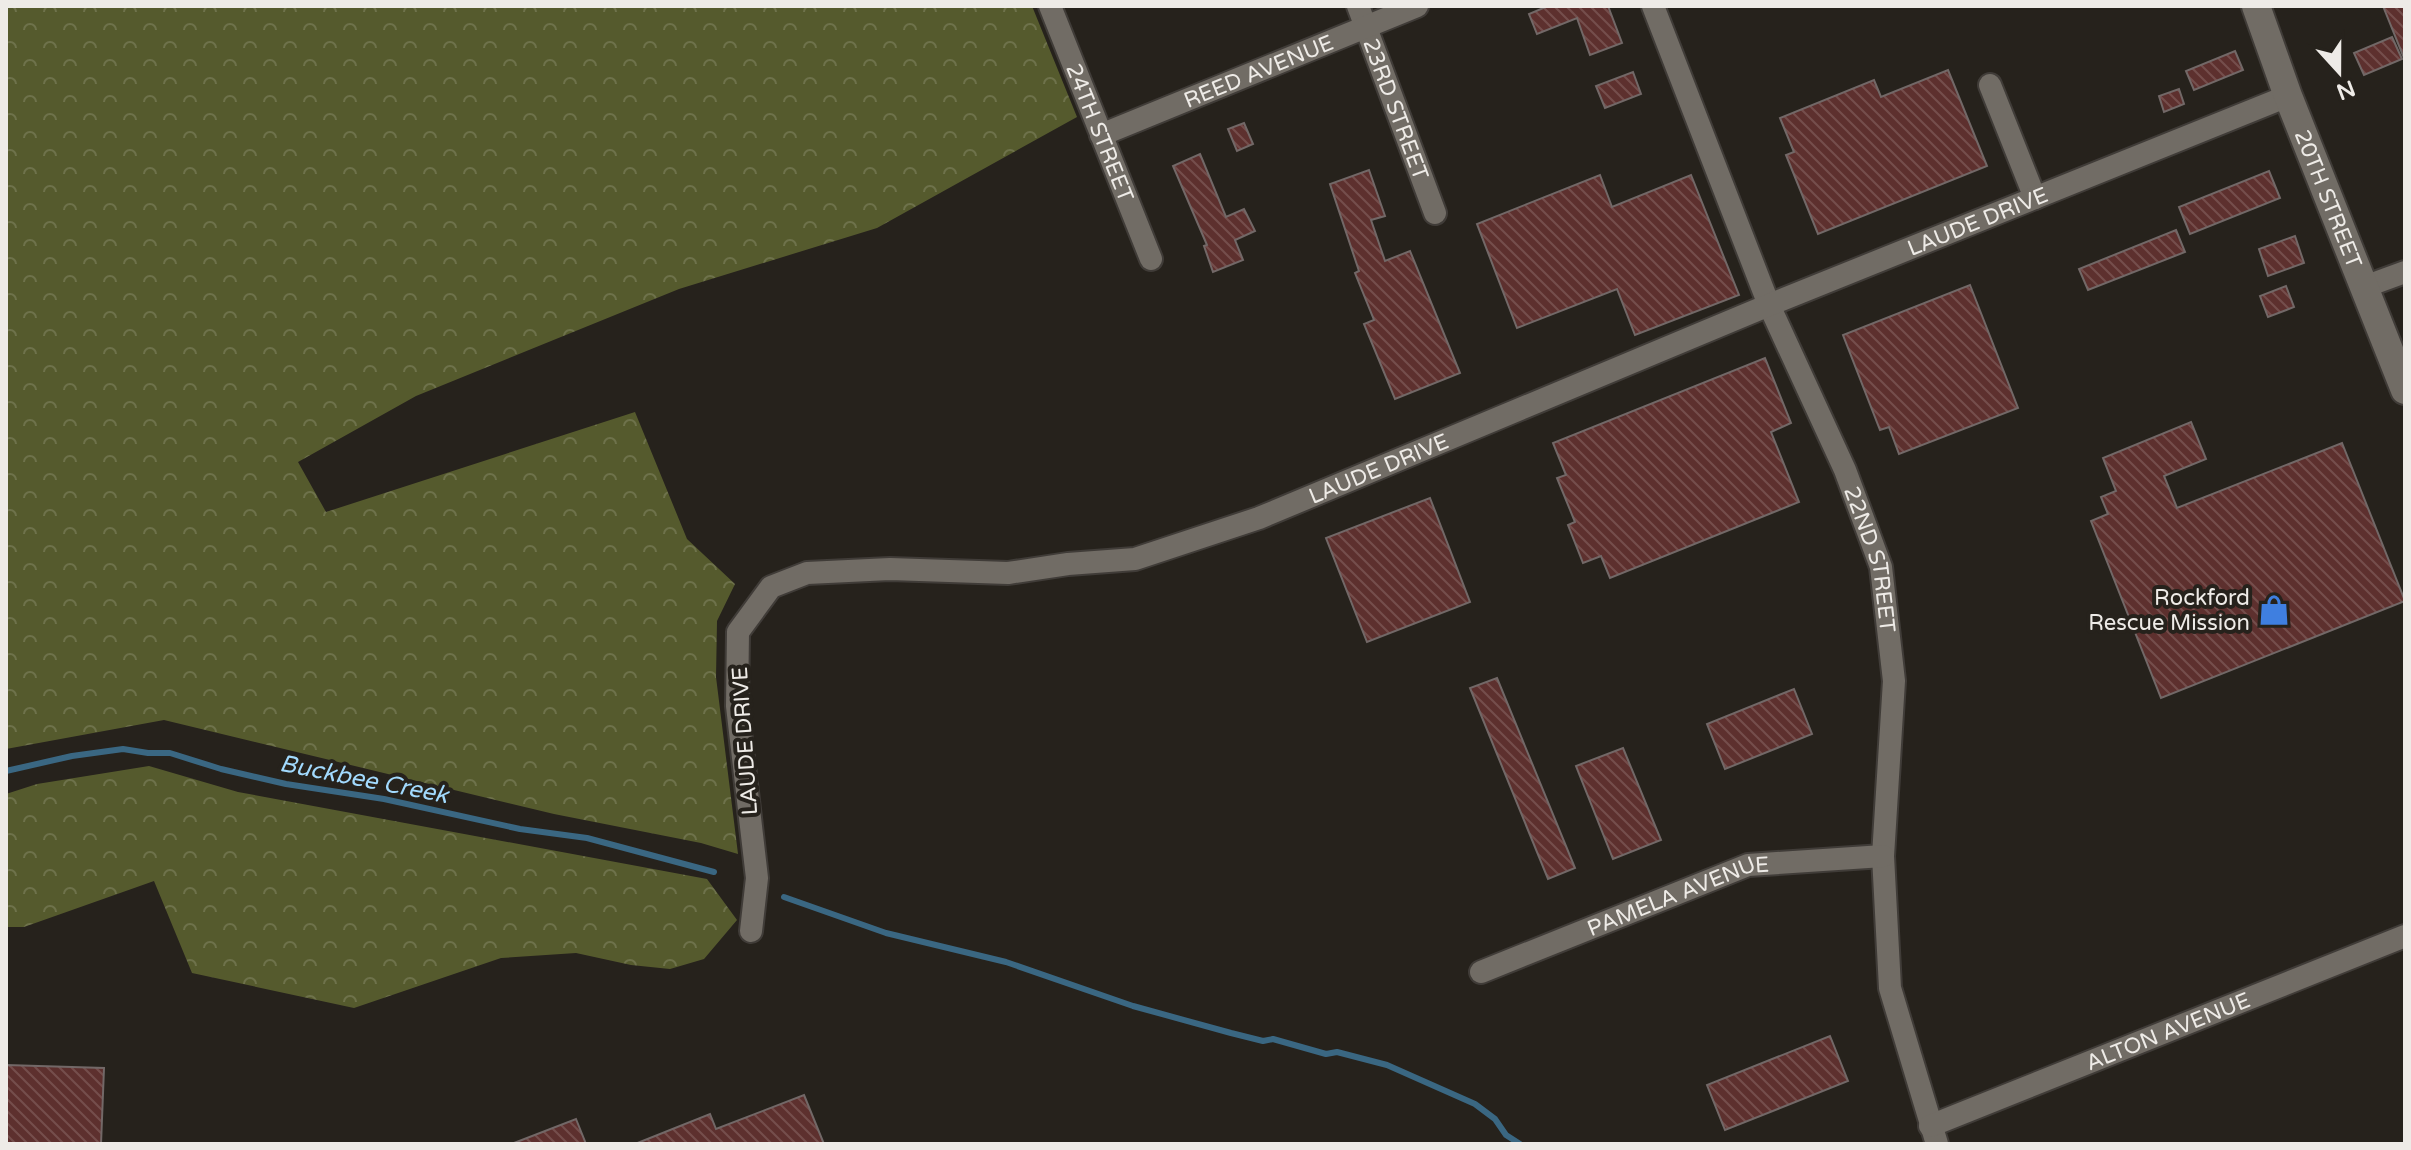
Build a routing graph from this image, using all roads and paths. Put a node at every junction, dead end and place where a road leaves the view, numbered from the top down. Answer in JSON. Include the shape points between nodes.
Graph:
{"nodes":[{"id":1,"x":1050,"y":6,"type":"edge"},
{"id":2,"x":1358,"y":6,"type":"edge"},
{"id":3,"x":1417,"y":6,"type":"edge"},
{"id":4,"x":1653,"y":6,"type":"edge"},
{"id":5,"x":2256,"y":6,"type":"edge"},
{"id":6,"x":1366,"y":27,"type":"junction"},
{"id":7,"x":1990,"y":85,"type":"dead end"},
{"id":8,"x":2288,"y":96,"type":"junction"},
{"id":9,"x":1101,"y":135,"type":"junction"},
{"id":10,"x":2035,"y":198,"type":"junction"},
{"id":11,"x":1435,"y":213,"type":"dead end"},
{"id":12,"x":1151,"y":259,"type":"dead end"},
{"id":13,"x":2405,"y":272,"type":"edge"},
{"id":14,"x":2364,"y":287,"type":"junction"},
{"id":15,"x":1769,"y":305,"type":"junction"},
{"id":16,"x":2405,"y":390,"type":"edge"},
{"id":17,"x":1883,"y":856,"type":"junction"},
{"id":18,"x":751,"y":931,"type":"dead end"},
{"id":19,"x":2405,"y":936,"type":"edge"},
{"id":20,"x":1481,"y":972,"type":"dead end"},
{"id":21,"x":1933,"y":1135,"type":"edge"}],
"edges":[{"from":1,"to":9,"type":"street","name":"24TH STREET"},
{"from":2,"to":6,"type":"street","name":"23RD STREET"},
{"from":3,"to":6,"type":"street","name":"REED AVENUE"},
{"from":4,"to":15,"type":"street","name":"22ND STREET"},
{"from":5,"to":8,"type":"street","name":"20TH STREET"},
{"from":6,"to":9,"type":"street","name":"REED AVENUE"},
{"from":6,"to":11,"type":"street","name":"23RD STREET"},
{"from":7,"to":10,"type":"street"},
{"from":8,"to":10,"type":"street","name":"LAUDE DRIVE"},
{"from":8,"to":14,"type":"street","name":"20TH STREET"},
{"from":9,"to":12,"type":"street","name":"24TH STREET"},
{"from":10,"to":15,"type":"street","name":"LAUDE DRIVE"},
{"from":13,"to":14,"type":"street"},
{"from":14,"to":16,"type":"street","name":"20TH STREET"},
{"from":15,"to":17,"type":"street","name":"22ND STREET","via":[[1845,470],[1881,567],[1894,681]]},
{"from":15,"to":18,"type":"street","name":"LAUDE DRIVE","via":[[1259,518],[1135,559],[1008,573],[807,573],[771,587],[738,632],[737,706],[757,878]]},
{"from":17,"to":20,"type":"street","name":"PAMELA AVENUE","via":[[1748,865]]},
{"from":17,"to":21,"type":"street","name":"22ND STREET","via":[[1890,988]]},
{"from":19,"to":21,"type":"street","name":"ALTON AVENUE"}]}
